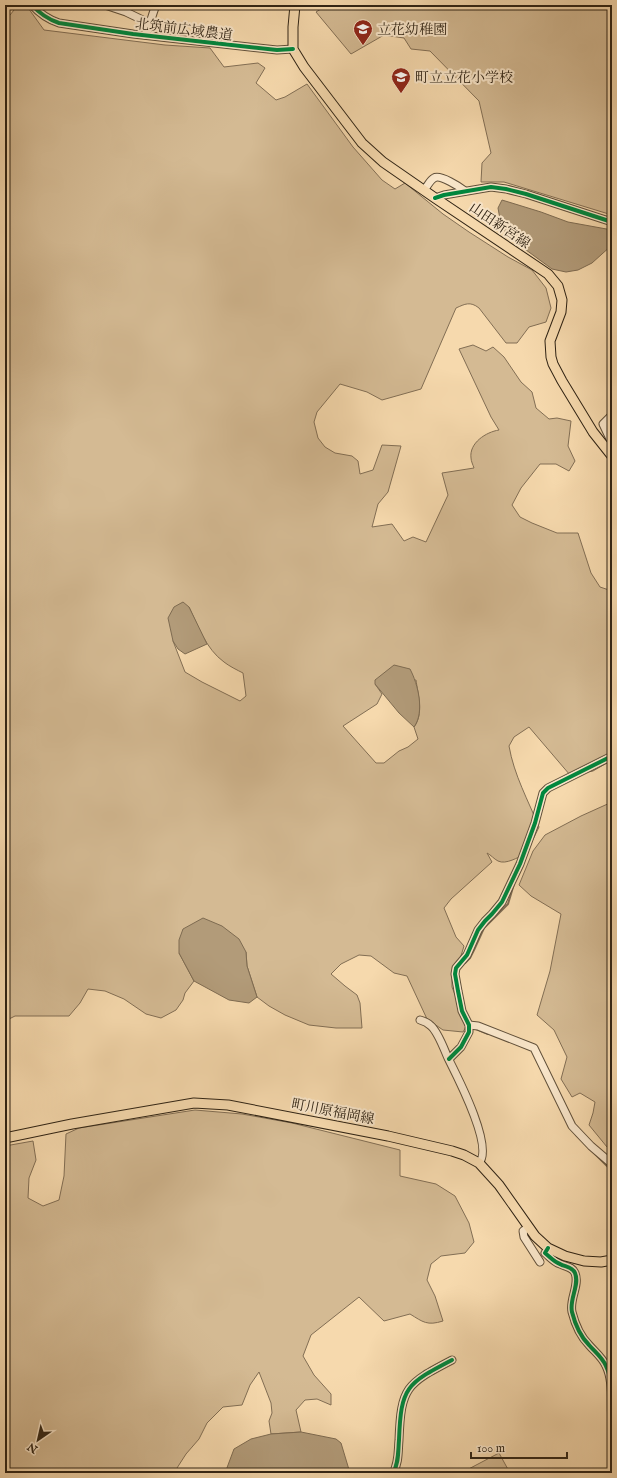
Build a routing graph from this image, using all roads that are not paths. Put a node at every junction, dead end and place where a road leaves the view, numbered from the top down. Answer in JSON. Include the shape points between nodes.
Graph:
{"nodes":[{"id":1,"x":32,"y":5,"type":"edge"},
{"id":2,"x":105,"y":5,"type":"edge"},
{"id":3,"x":156,"y":5,"type":"edge"},
{"id":4,"x":294,"y":5,"type":"edge"},
{"id":5,"x":151,"y":24,"type":"junction"},
{"id":6,"x":145,"y":35,"type":"junction"},
{"id":7,"x":293,"y":48,"type":"junction"},
{"id":8,"x":424,"y":190,"type":"junction"},
{"id":9,"x":465,"y":191,"type":"junction"},
{"id":10,"x":435,"y":198,"type":"junction"},
{"id":11,"x":612,"y":222,"type":"edge"},
{"id":12,"x":612,"y":415,"type":"edge"},
{"id":13,"x":612,"y":443,"type":"edge"},
{"id":14,"x":612,"y":456,"type":"edge"},
{"id":15,"x":612,"y":756,"type":"edge"},
{"id":16,"x":420,"y":1020,"type":"dead end"},
{"id":17,"x":469,"y":1026,"type":"junction"},
{"id":18,"x":449,"y":1059,"type":"junction"},
{"id":19,"x":5,"y":1138,"type":"edge"},
{"id":20,"x":479,"y":1163,"type":"junction"},
{"id":21,"x":612,"y":1164,"type":"edge"},
{"id":22,"x":529,"y":1227,"type":"junction"},
{"id":23,"x":532,"y":1250,"type":"junction"},
{"id":24,"x":546,"y":1250,"type":"junction"},
{"id":25,"x":579,"y":1259,"type":"junction"},
{"id":26,"x":612,"y":1260,"type":"edge"},
{"id":27,"x":540,"y":1262,"type":"dead end"},
{"id":28,"x":574,"y":1271,"type":"junction"},
{"id":29,"x":452,"y":1360,"type":"dead end"},
{"id":30,"x":612,"y":1421,"type":"edge"},
{"id":31,"x":393,"y":1473,"type":"edge"}],
"edges":[{"from":1,"to":6,"type":"street","name":"北筑前広域農道","via":[[49,20],[59,23]]},
{"from":2,"to":5,"type":"street"},
{"from":3,"to":5,"type":"street"},
{"from":4,"to":7,"type":"main road"},
{"from":5,"to":6,"type":"street"},
{"from":6,"to":7,"type":"street","name":"北筑前広域農道","via":[[277,50]]},
{"from":7,"to":8,"type":"main road","name":"山田新宮線","via":[[362,143]]},
{"from":8,"to":9,"type":"street","via":[[438,177]]},
{"from":8,"to":10,"type":"main road","name":"山田新宮線"},
{"from":9,"to":10,"type":"street"},
{"from":9,"to":11,"type":"street","via":[[491,187],[506,189]]},
{"from":10,"to":14,"type":"main road","name":"山田新宮線","via":[[548,274],[558,286],[562,300],[561,312],[550,341],[553,364],[593,432]]},
{"from":12,"to":13,"type":"street","via":[[603,424]]},
{"from":15,"to":17,"type":"street","via":[[559,782],[543,793],[520,864],[502,902],[478,930],[467,955],[456,968],[462,1011]]},
{"from":16,"to":18,"type":"street","via":[[432,1026]]},
{"from":17,"to":18,"type":"street","via":[[469,1032],[461,1048]]},
{"from":17,"to":21,"type":"street","via":[[478,1026],[534,1048],[572,1126]]},
{"from":18,"to":20,"type":"street","via":[[471,1105],[483,1151],[483,1160]]},
{"from":19,"to":20,"type":"main road","name":"町川原福岡線","via":[[194,1103],[228,1105],[388,1136],[452,1151]]},
{"from":20,"to":22,"type":"main road","name":"町川原福岡線","via":[[500,1185]]},
{"from":22,"to":23,"type":"street","via":[[523,1231]]},
{"from":22,"to":24,"type":"main road","name":"町川原福岡線"},
{"from":23,"to":24,"type":"street"},
{"from":23,"to":27,"type":"street"},
{"from":24,"to":25,"type":"main road","name":"町川原福岡線"},
{"from":24,"to":28,"type":"street","via":[[559,1264]]},
{"from":25,"to":26,"type":"main road","name":"町川原福岡線","via":[[601,1262]]},
{"from":25,"to":28,"type":"street"},
{"from":28,"to":30,"type":"street","via":[[576,1286],[572,1295],[572,1310],[580,1333],[607,1366]]},
{"from":29,"to":31,"type":"street","via":[[418,1379],[405,1395],[400,1413],[398,1459]]}]}
